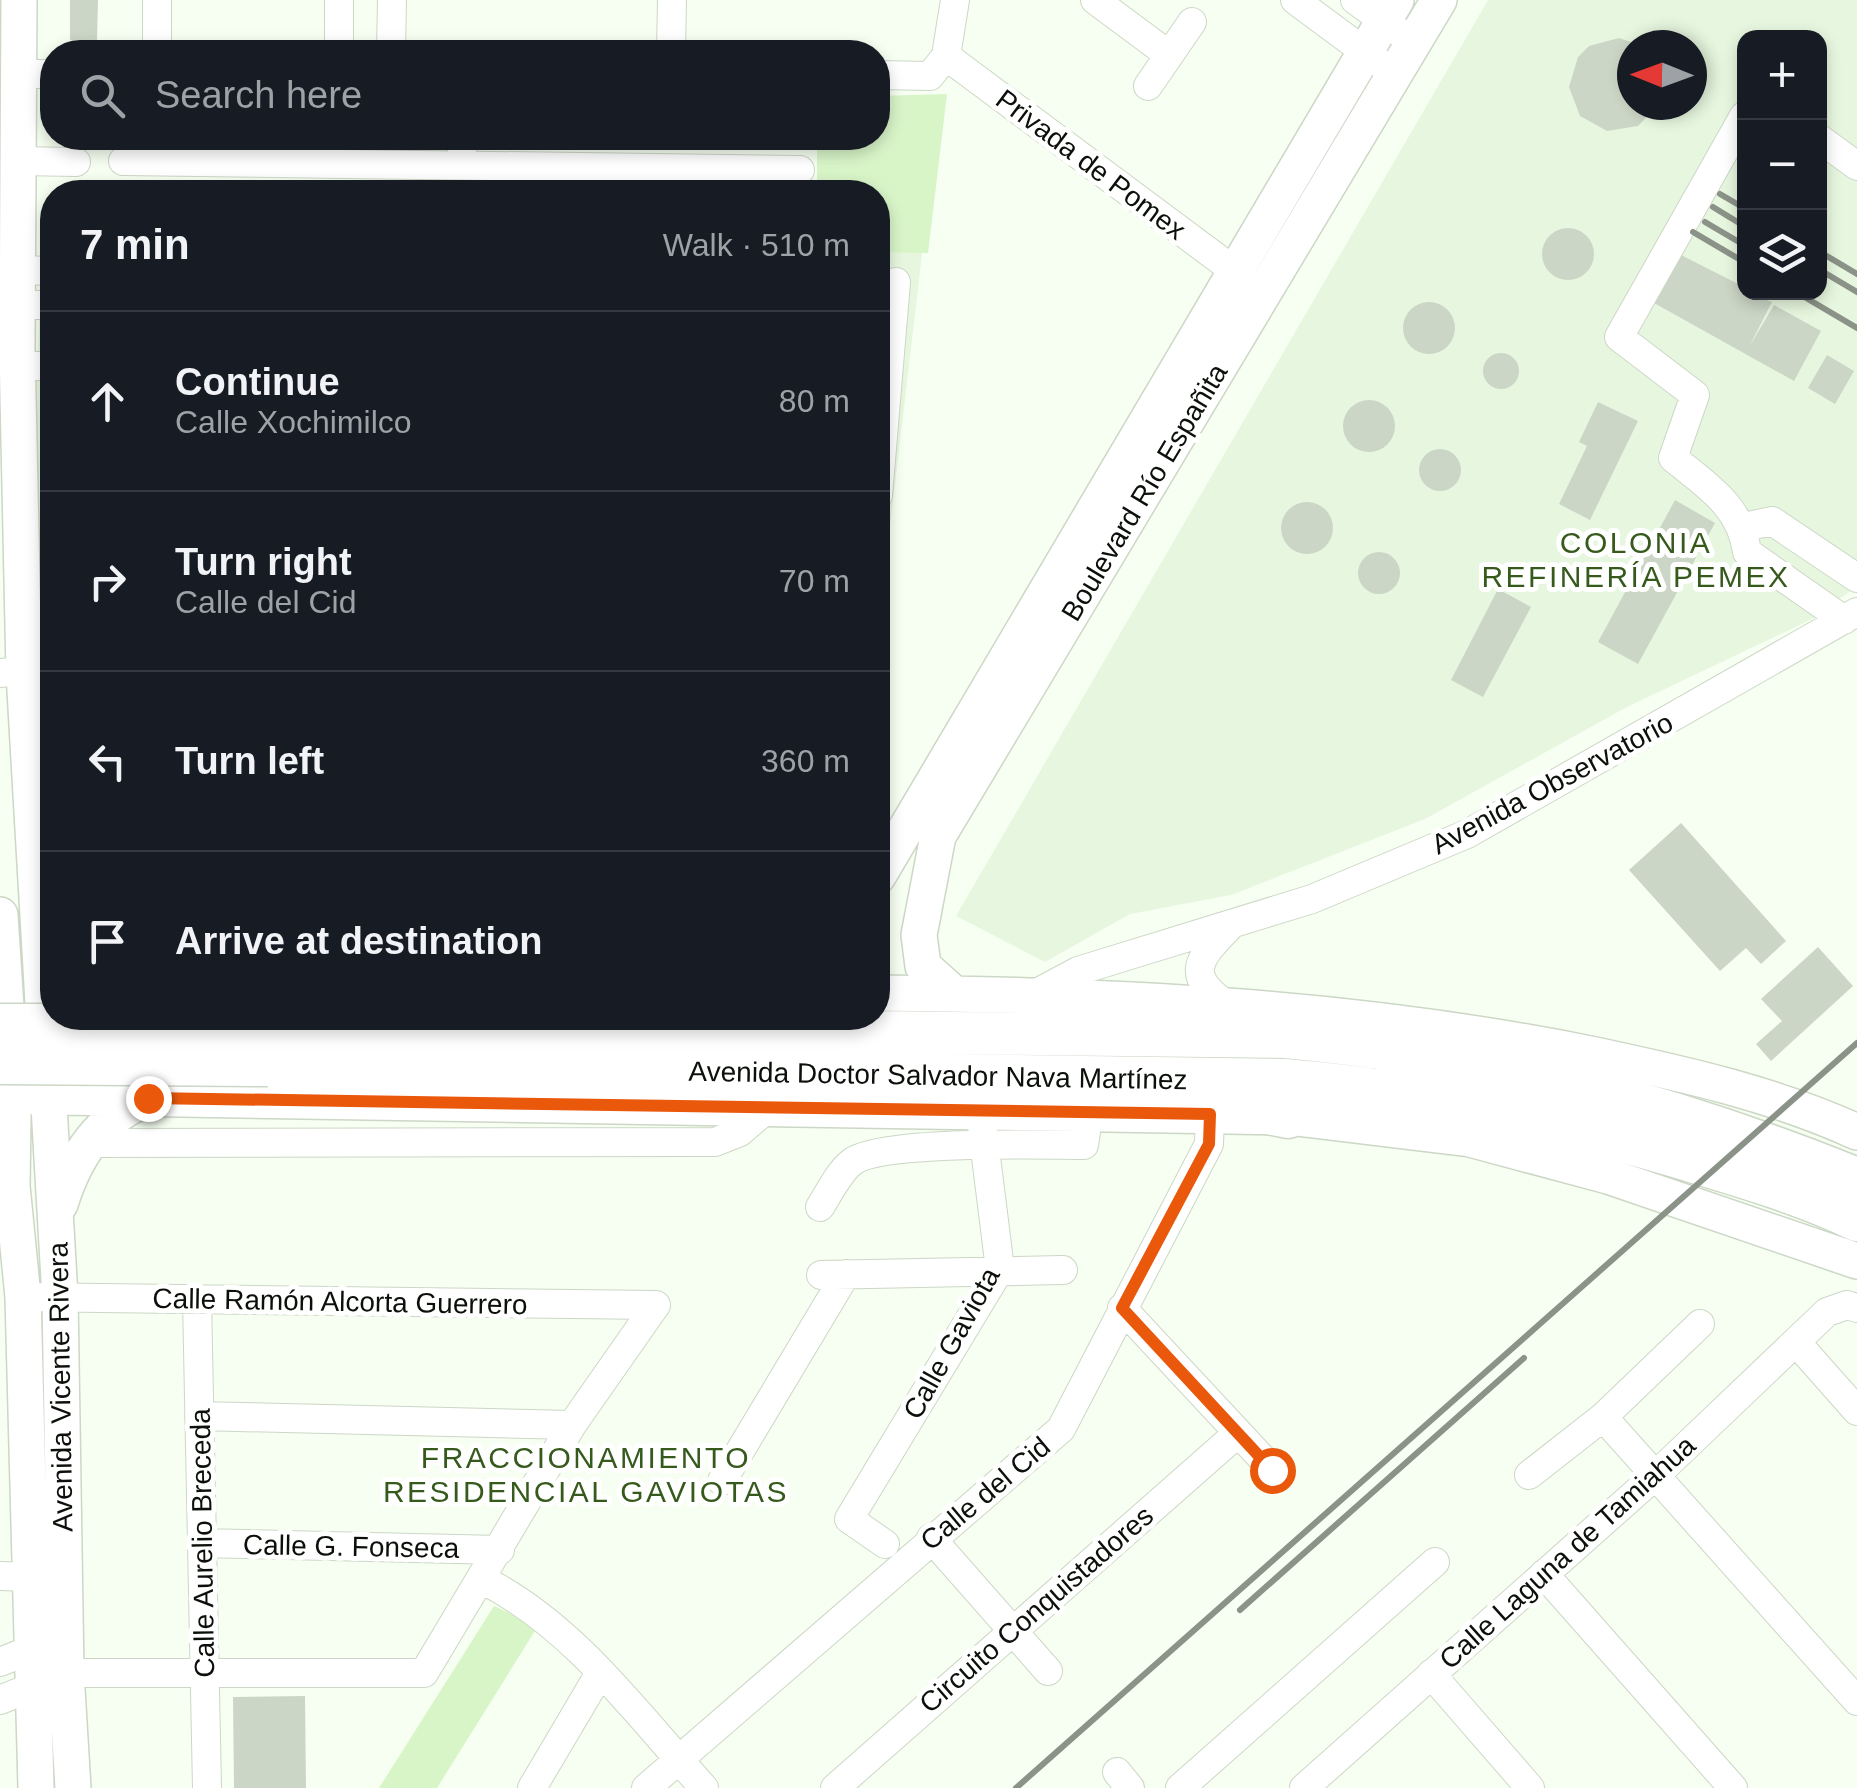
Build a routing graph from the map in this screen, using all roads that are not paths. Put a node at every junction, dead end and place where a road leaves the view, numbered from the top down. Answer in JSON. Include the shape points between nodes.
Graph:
{"nodes":[{"id":1,"x":19,"y":0,"type":"edge"},
{"id":2,"x":157,"y":0,"type":"edge"},
{"id":3,"x":339,"y":0,"type":"edge"},
{"id":4,"x":392,"y":0,"type":"edge"},
{"id":5,"x":672,"y":0,"type":"edge"},
{"id":6,"x":955,"y":0,"type":"edge"},
{"id":7,"x":1094,"y":0,"type":"edge"},
{"id":8,"x":1295,"y":0,"type":"edge"},
{"id":9,"x":1355,"y":0,"type":"edge"},
{"id":10,"x":1440,"y":0,"type":"edge"},
{"id":11,"x":1390,"y":10,"type":"edge"},
{"id":12,"x":1192,"y":22,"type":"dead end"},
{"id":13,"x":157,"y":40,"type":"edge"},
{"id":14,"x":339,"y":40,"type":"edge"},
{"id":15,"x":390,"y":40,"type":"edge"},
{"id":16,"x":671,"y":40,"type":"edge"},
{"id":17,"x":1414,"y":43,"type":"junction"},
{"id":18,"x":1365,"y":52,"type":"junction"},
{"id":19,"x":1169,"y":55,"type":"junction"},
{"id":20,"x":938,"y":66,"type":"junction"},
{"id":21,"x":35,"y":74,"type":"edge"},
{"id":22,"x":890,"y":74,"type":"edge"},
{"id":23,"x":1396,"y":76,"type":"junction"},
{"id":24,"x":1148,"y":86,"type":"dead end"},
{"id":25,"x":1742,"y":120,"type":"edge"},
{"id":26,"x":1827,"y":144,"type":"edge"},
{"id":27,"x":454,"y":156,"type":"edge"},
{"id":28,"x":18,"y":161,"type":"junction"},
{"id":29,"x":123,"y":161,"type":"dead end"},
{"id":30,"x":76,"y":162,"type":"dead end"},
{"id":31,"x":1857,"y":166,"type":"edge"},
{"id":32,"x":800,"y":170,"type":"dead end"},
{"id":33,"x":1236,"y":272,"type":"junction"},
{"id":34,"x":29,"y":282,"type":"edge"},
{"id":35,"x":896,"y":282,"type":"dead end"},
{"id":36,"x":890,"y":353,"type":"edge"},
{"id":37,"x":28,"y":358,"type":"edge"},
{"id":38,"x":1744,"y":527,"type":"junction"},
{"id":39,"x":1857,"y":578,"type":"edge"},
{"id":40,"x":1851,"y":616,"type":"edge"},
{"id":41,"x":25,"y":672,"type":"edge"},
{"id":42,"x":890,"y":856,"type":"edge"},
{"id":43,"x":0,"y":914,"type":"edge"},
{"id":44,"x":1233,"y":923,"type":"junction"},
{"id":45,"x":890,"y":993,"type":"edge"},
{"id":46,"x":19,"y":994,"type":"edge"},
{"id":47,"x":953,"y":994,"type":"junction"},
{"id":48,"x":1030,"y":997,"type":"junction"},
{"id":49,"x":1230,"y":1007,"type":"junction"},
{"id":50,"x":1360,"y":1019,"type":"junction"},
{"id":51,"x":195,"y":1030,"type":"edge"},
{"id":52,"x":269,"y":1045,"type":"junction"},
{"id":53,"x":1488,"y":1063,"type":"junction"},
{"id":54,"x":15,"y":1088,"type":"edge"},
{"id":55,"x":1091,"y":1094,"type":"junction"},
{"id":56,"x":148,"y":1098,"type":"junction"},
{"id":57,"x":770,"y":1106,"type":"junction"},
{"id":58,"x":980,"y":1109,"type":"junction"},
{"id":59,"x":1210,"y":1114,"type":"junction"},
{"id":60,"x":1288,"y":1117,"type":"junction"},
{"id":61,"x":1857,"y":1132,"type":"edge"},
{"id":62,"x":88,"y":1144,"type":"junction"},
{"id":63,"x":985,"y":1145,"type":"junction"},
{"id":64,"x":6,"y":1174,"type":"edge"},
{"id":65,"x":1857,"y":1179,"type":"edge"},
{"id":66,"x":820,"y":1206,"type":"dead end"},
{"id":67,"x":56,"y":1220,"type":"junction"},
{"id":68,"x":1857,"y":1220,"type":"edge"},
{"id":69,"x":1857,"y":1262,"type":"edge"},
{"id":70,"x":1000,"y":1269,"type":"junction"},
{"id":71,"x":1063,"y":1270,"type":"dead end"},
{"id":72,"x":23,"y":1296,"type":"junction"},
{"id":73,"x":60,"y":1297,"type":"junction"},
{"id":74,"x":197,"y":1299,"type":"junction"},
{"id":75,"x":1122,"y":1308,"type":"junction"},
{"id":76,"x":1857,"y":1308,"type":"edge"},
{"id":77,"x":1700,"y":1324,"type":"dead end"},
{"id":78,"x":1796,"y":1342,"type":"junction"},
{"id":79,"x":1857,"y":1411,"type":"edge"},
{"id":80,"x":199,"y":1416,"type":"junction"},
{"id":81,"x":1603,"y":1416,"type":"junction"},
{"id":82,"x":572,"y":1424,"type":"junction"},
{"id":83,"x":1238,"y":1432,"type":"junction"},
{"id":84,"x":1272,"y":1470,"type":"dead end"},
{"id":85,"x":1529,"y":1475,"type":"dead end"},
{"id":86,"x":1656,"y":1475,"type":"junction"},
{"id":87,"x":722,"y":1481,"type":"dead end"},
{"id":88,"x":931,"y":1538,"type":"junction"},
{"id":89,"x":202,"y":1542,"type":"junction"},
{"id":90,"x":885,"y":1544,"type":"dead end"},
{"id":91,"x":500,"y":1550,"type":"junction"},
{"id":92,"x":1434,"y":1562,"type":"dead end"},
{"id":93,"x":1544,"y":1574,"type":"junction"},
{"id":94,"x":15,"y":1577,"type":"edge"},
{"id":95,"x":487,"y":1582,"type":"junction"},
{"id":96,"x":1012,"y":1628,"type":"junction"},
{"id":97,"x":66,"y":1637,"type":"junction"},
{"id":98,"x":15,"y":1655,"type":"edge"},
{"id":99,"x":205,"y":1671,"type":"junction"},
{"id":100,"x":1048,"y":1671,"type":"dead end"},
{"id":101,"x":66,"y":1672,"type":"junction"},
{"id":102,"x":600,"y":1673,"type":"junction"},
{"id":103,"x":1431,"y":1674,"type":"junction"},
{"id":104,"x":16,"y":1692,"type":"edge"},
{"id":105,"x":1857,"y":1701,"type":"edge"},
{"id":106,"x":679,"y":1761,"type":"junction"},
{"id":107,"x":1315,"y":1784,"type":"edge"},
{"id":108,"x":36,"y":1788,"type":"edge"},
{"id":109,"x":73,"y":1788,"type":"edge"},
{"id":110,"x":207,"y":1788,"type":"edge"},
{"id":111,"x":532,"y":1788,"type":"edge"},
{"id":112,"x":646,"y":1788,"type":"edge"},
{"id":113,"x":704,"y":1788,"type":"edge"},
{"id":114,"x":835,"y":1788,"type":"edge"},
{"id":115,"x":1180,"y":1788,"type":"edge"},
{"id":116,"x":1530,"y":1788,"type":"edge"},
{"id":117,"x":1734,"y":1788,"type":"edge"}],
"edges":[{"from":1,"to":21,"type":"main road"},
{"from":2,"to":13,"type":"street"},
{"from":3,"to":14,"type":"street"},
{"from":4,"to":15,"type":"street"},
{"from":5,"to":16,"type":"street"},
{"from":6,"to":20,"type":"street"},
{"from":7,"to":19,"type":"street"},
{"from":8,"to":18,"type":"street"},
{"from":9,"to":11,"type":"street"},
{"from":10,"to":17,"type":"main road","name":"Boulevard Río Españita"},
{"from":11,"to":17,"type":"street"},
{"from":11,"to":18,"type":"main road","name":"Boulevard Río Españita"},
{"from":12,"to":19,"type":"street"},
{"from":17,"to":23,"type":"main road","name":"Boulevard Río Españita"},
{"from":18,"to":23,"type":"street"},
{"from":18,"to":33,"type":"main road","name":"Boulevard Río Españita"},
{"from":19,"to":24,"type":"street"},
{"from":20,"to":22,"type":"street"},
{"from":20,"to":33,"type":"street","name":"Privada de Pomex"},
{"from":21,"to":28,"type":"main road"},
{"from":23,"to":47,"type":"main road","name":"Boulevard Río Españita","via":[[938,836],[919,935],[923,966]]},
{"from":25,"to":38,"type":"street","via":[[1619,337],[1695,395],[1673,458],[1718,494]]},
{"from":26,"to":31,"type":"street"},
{"from":27,"to":29,"type":"street"},
{"from":27,"to":32,"type":"street"},
{"from":28,"to":30,"type":"street"},
{"from":28,"to":34,"type":"main road"},
{"from":33,"to":42,"type":"main road","name":"Boulevard Río Españita"},
{"from":34,"to":37,"type":"main road"},
{"from":35,"to":36,"type":"street"},
{"from":37,"to":41,"type":"main road"},
{"from":38,"to":39,"type":"street","via":[[1772,521]]},
{"from":38,"to":40,"type":"street","via":[[1747,552]]},
{"from":40,"to":44,"type":"street","name":"Avenida Observatorio","via":[[1467,834],[1312,900]]},
{"from":41,"to":46,"type":"main road"},
{"from":43,"to":46,"type":"main road"},
{"from":44,"to":48,"type":"street","name":"Avenida Observatorio","via":[[1078,971]]},
{"from":44,"to":49,"type":"street","via":[[1199,967],[1206,992]]},
{"from":45,"to":47,"type":"main road"},
{"from":46,"to":54,"type":"main road","name":"Avenida Vicente Rivera"},
{"from":47,"to":48,"type":"main road"},
{"from":48,"to":49,"type":"main road"},
{"from":49,"to":50,"type":"main road"},
{"from":50,"to":53,"type":"highway"},
{"from":50,"to":61,"type":"main road","via":[[1498,1035],[1643,1065]]},
{"from":51,"to":52,"type":"highway","name":"Avenida Doctor Salvador Nava Martínez","bridge":true},
{"from":52,"to":53,"type":"highway","name":"Avenida Doctor Salvador Nava Martínez","via":[[1286,1036]]},
{"from":52,"to":54,"type":"highway","name":"Avenida Doctor Salvador Nava Martínez","bridge":true},
{"from":52,"to":55,"type":"highway","name":"Avenida Doctor Salvador Nava Martínez"},
{"from":53,"to":65,"type":"highway","name":"Avenida Doctor Salvador Nava Martínez","via":[[1737,1131]]},
{"from":54,"to":56,"type":"main road","name":"Avenida Doctor Salvador Nava Martínez"},
{"from":54,"to":64,"type":"main road","name":"Avenida Vicente Rivera"},
{"from":54,"to":67,"type":"main road","name":"Avenida Vicente Rivera"},
{"from":55,"to":58,"type":"main road","name":"Avenida Doctor Salvador Nava Martínez"},
{"from":55,"to":59,"type":"main road","name":"Avenida Doctor Salvador Nava Martínez"},
{"from":55,"to":60,"type":"highway"},
{"from":55,"to":63,"type":"street","via":[[1084,1145]]},
{"from":55,"to":68,"type":"highway","name":"Avenida Doctor Salvador Nava Martínez","via":[[1284,1080],[1387,1088],[1480,1105],[1723,1170]]},
{"from":56,"to":57,"type":"main road","name":"Avenida Doctor Salvador Nava Martínez"},
{"from":56,"to":62,"type":"main road","via":[[120,1110]]},
{"from":57,"to":58,"type":"main road","name":"Avenida Doctor Salvador Nava Martínez"},
{"from":57,"to":62,"type":"street","via":[[740,1132],[715,1142]]},
{"from":58,"to":63,"type":"street","name":"Calle Gaviota"},
{"from":59,"to":60,"type":"main road","name":"Avenida Doctor Salvador Nava Martínez"},
{"from":59,"to":75,"type":"street","name":"Calle del Cid","via":[[1209,1144]]},
{"from":60,"to":69,"type":"main road","name":"Avenida Doctor Salvador Nava Martínez","via":[[1470,1140],[1626,1182]]},
{"from":62,"to":67,"type":"main road"},
{"from":63,"to":66,"type":"street","via":[[871,1154],[852,1162]]},
{"from":63,"to":70,"type":"street","name":"Calle Gaviota"},
{"from":64,"to":72,"type":"main road","name":"Avenida Vicente Rivera"},
{"from":67,"to":73,"type":"main road","name":"Avenida Vicente Rivera"},
{"from":70,"to":71,"type":"street"},
{"from":70,"to":87,"type":"street","via":[[834,1274]]},
{"from":70,"to":90,"type":"street","name":"Calle Gaviota","via":[[849,1519]]},
{"from":72,"to":73,"type":"street","name":"Calle Ramón Alcorta Guerrero"},
{"from":72,"to":94,"type":"main road","name":"Avenida Vicente Rivera"},
{"from":73,"to":74,"type":"street","name":"Calle Ramón Alcorta Guerrero"},
{"from":73,"to":97,"type":"main road","name":"Avenida Vicente Rivera"},
{"from":74,"to":80,"type":"street","name":"Calle Aurelio Breceda"},
{"from":74,"to":82,"type":"street","name":"Calle Ramón Alcorta Guerrero","via":[[656,1305]]},
{"from":75,"to":83,"type":"street"},
{"from":75,"to":88,"type":"street","name":"Calle del Cid","via":[[1061,1428]]},
{"from":76,"to":78,"type":"street","name":"Calle Laguna de Tamiahua","via":[[1826,1312]]},
{"from":77,"to":81,"type":"street"},
{"from":78,"to":79,"type":"street"},
{"from":78,"to":86,"type":"street","name":"Calle Laguna de Tamiahua"},
{"from":80,"to":82,"type":"street"},
{"from":80,"to":89,"type":"street","name":"Calle Aurelio Breceda"},
{"from":81,"to":85,"type":"street"},
{"from":81,"to":86,"type":"street"},
{"from":82,"to":91,"type":"street"},
{"from":83,"to":84,"type":"street"},
{"from":83,"to":96,"type":"street","name":"Circuito Conquistadores"},
{"from":86,"to":93,"type":"street","name":"Calle Laguna de Tamiahua"},
{"from":86,"to":105,"type":"street"},
{"from":88,"to":96,"type":"street"},
{"from":88,"to":106,"type":"street","name":"Calle del Cid"},
{"from":89,"to":91,"type":"street","name":"Calle G. Fonseca"},
{"from":89,"to":99,"type":"street","name":"Calle Aurelio Breceda"},
{"from":91,"to":95,"type":"street"},
{"from":92,"to":115,"type":"street"},
{"from":93,"to":103,"type":"street","name":"Calle Laguna de Tamiahua"},
{"from":93,"to":117,"type":"street"},
{"from":94,"to":98,"type":"main road","name":"Avenida Vicente Rivera"},
{"from":95,"to":99,"type":"street","via":[[424,1673]]},
{"from":95,"to":102,"type":"street","via":[[527,1602]]},
{"from":96,"to":100,"type":"street"},
{"from":96,"to":114,"type":"street","name":"Circuito Conquistadores"},
{"from":97,"to":98,"type":"street"},
{"from":97,"to":101,"type":"main road","name":"Avenida Vicente Rivera"},
{"from":98,"to":104,"type":"main road","name":"Avenida Vicente Rivera"},
{"from":99,"to":101,"type":"street"},
{"from":99,"to":110,"type":"street","name":"Calle Aurelio Breceda"},
{"from":101,"to":104,"type":"street"},
{"from":101,"to":109,"type":"main road","name":"Avenida Vicente Rivera"},
{"from":102,"to":106,"type":"street"},
{"from":102,"to":111,"type":"street"},
{"from":103,"to":107,"type":"street","name":"Calle Laguna de Tamiahua"},
{"from":103,"to":116,"type":"street"},
{"from":104,"to":108,"type":"main road","name":"Avenida Vicente Rivera"},
{"from":106,"to":112,"type":"street","name":"Calle del Cid"},
{"from":106,"to":113,"type":"street"}]}
